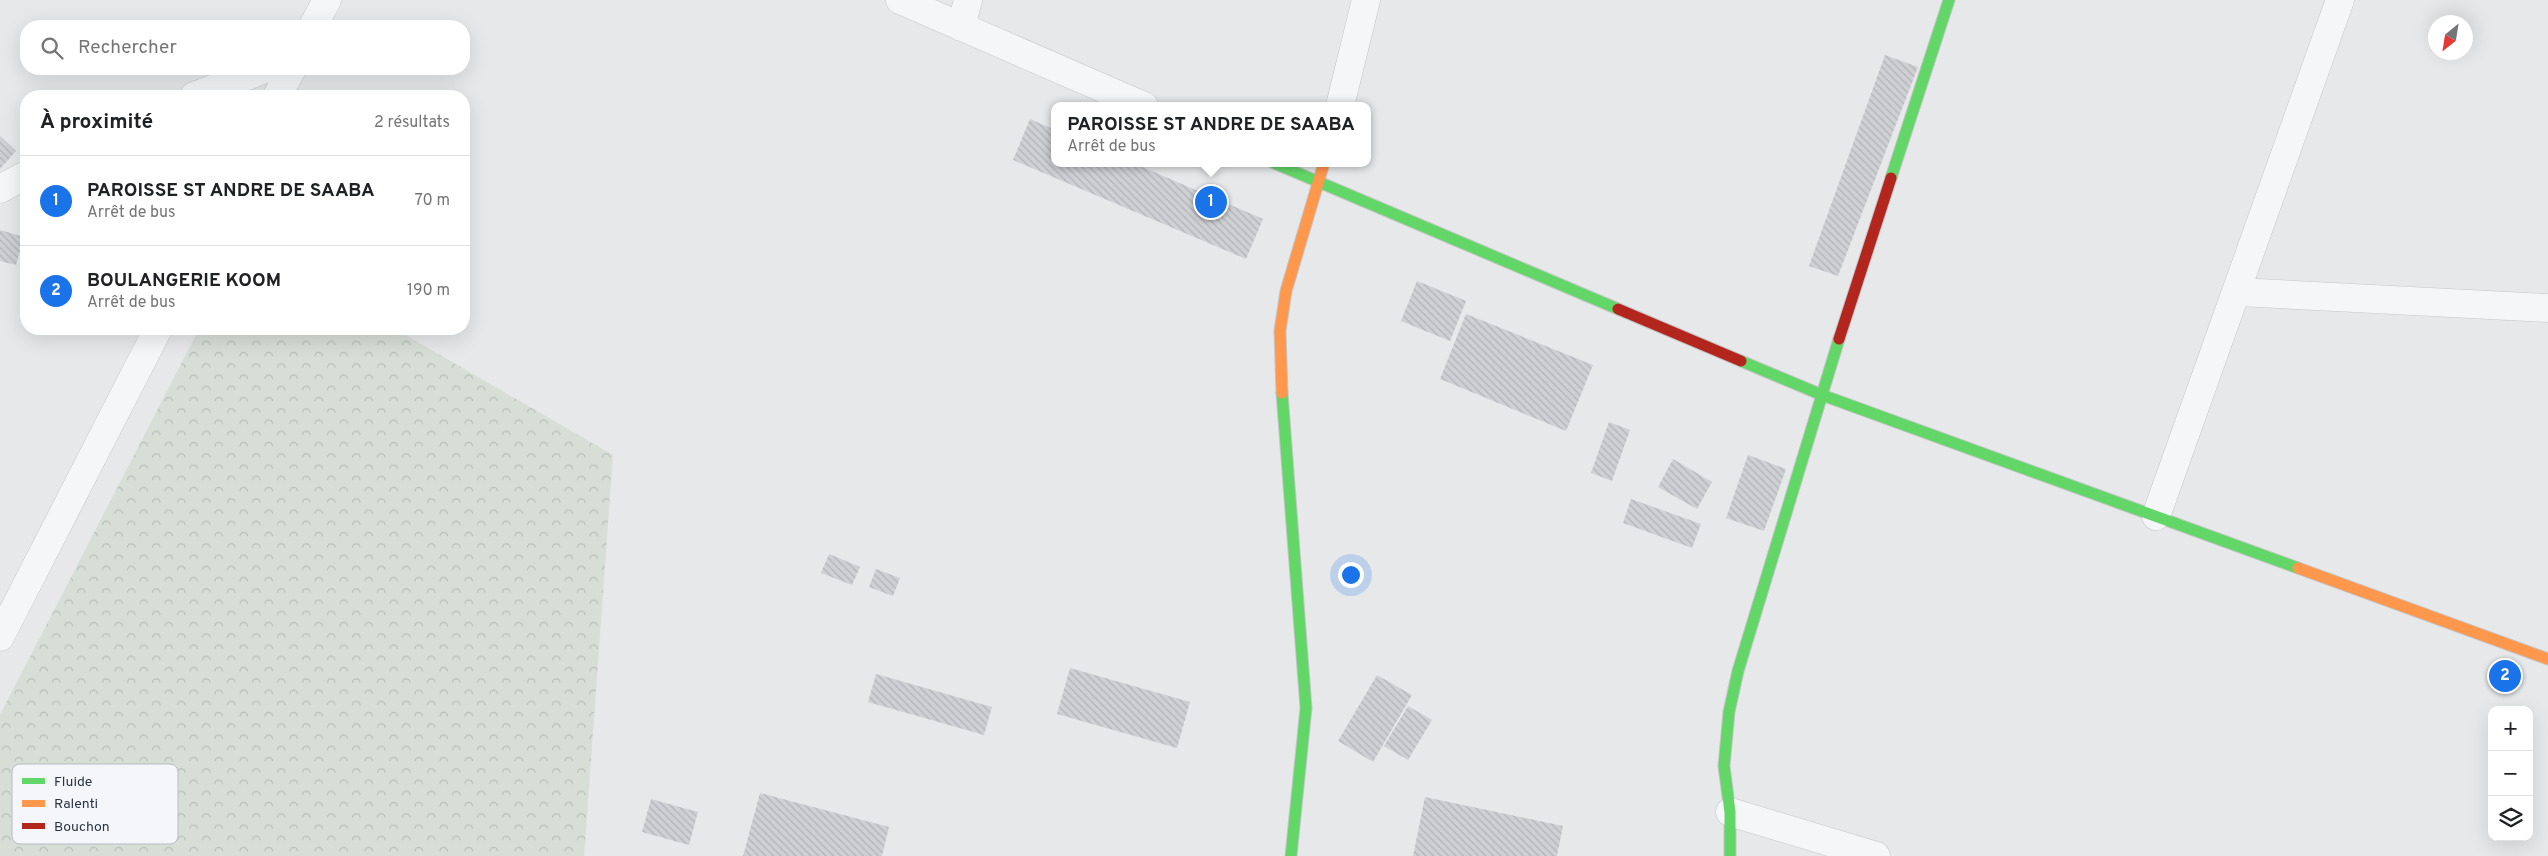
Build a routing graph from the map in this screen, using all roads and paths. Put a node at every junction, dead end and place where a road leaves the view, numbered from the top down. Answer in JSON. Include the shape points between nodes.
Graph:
{"nodes":[{"id":1,"x":326,"y":0,"type":"edge"},
{"id":2,"x":900,"y":0,"type":"edge"},
{"id":3,"x":968,"y":0,"type":"edge"},
{"id":4,"x":1366,"y":0,"type":"edge"},
{"id":5,"x":1949,"y":0,"type":"edge"},
{"id":6,"x":2340,"y":0,"type":"edge"},
{"id":7,"x":316,"y":20,"type":"edge"},
{"id":8,"x":961,"y":27,"type":"junction"},
{"id":9,"x":248,"y":75,"type":"edge"},
{"id":10,"x":289,"y":75,"type":"edge"},
{"id":11,"x":210,"y":90,"type":"edge"},
{"id":12,"x":280,"y":90,"type":"edge"},
{"id":13,"x":1135,"y":102,"type":"edge"},
{"id":14,"x":1341,"y":102,"type":"edge"},
{"id":15,"x":1283,"y":167,"type":"edge"},
{"id":16,"x":1323,"y":167,"type":"edge"},
{"id":17,"x":20,"y":178,"type":"edge"},
{"id":18,"x":1317,"y":183,"type":"junction"},
{"id":19,"x":0,"y":189,"type":"edge"},
{"id":20,"x":2238,"y":292,"type":"junction"},
{"id":21,"x":2548,"y":308,"type":"edge"},
{"id":22,"x":155,"y":335,"type":"edge"},
{"id":23,"x":1822,"y":395,"type":"junction"},
{"id":24,"x":2156,"y":516,"type":"junction"},
{"id":25,"x":0,"y":637,"type":"edge"},
{"id":26,"x":2548,"y":659,"type":"edge"},
{"id":27,"x":1730,"y":812,"type":"junction"},
{"id":28,"x":1291,"y":856,"type":"edge"},
{"id":29,"x":1730,"y":856,"type":"edge"},
{"id":30,"x":1876,"y":856,"type":"edge"}],
"edges":[{"from":1,"to":7,"type":"street"},
{"from":2,"to":8,"type":"street"},
{"from":3,"to":8,"type":"street"},
{"from":4,"to":14,"type":"street"},
{"from":5,"to":23,"type":"street"},
{"from":6,"to":20,"type":"street"},
{"from":8,"to":13,"type":"street"},
{"from":9,"to":11,"type":"street"},
{"from":10,"to":12,"type":"street"},
{"from":15,"to":18,"type":"street"},
{"from":16,"to":18,"type":"street"},
{"from":17,"to":19,"type":"street"},
{"from":18,"to":23,"type":"street"},
{"from":18,"to":28,"type":"street","via":[[1286,291],[1280,331],[1280,369],[1306,708]]},
{"from":20,"to":21,"type":"street"},
{"from":20,"to":24,"type":"street"},
{"from":22,"to":25,"type":"street"},
{"from":23,"to":24,"type":"street"},
{"from":23,"to":27,"type":"street","via":[[1738,671],[1729,712],[1724,766]]},
{"from":24,"to":26,"type":"street"},
{"from":27,"to":29,"type":"street"},
{"from":27,"to":30,"type":"street"}]}
